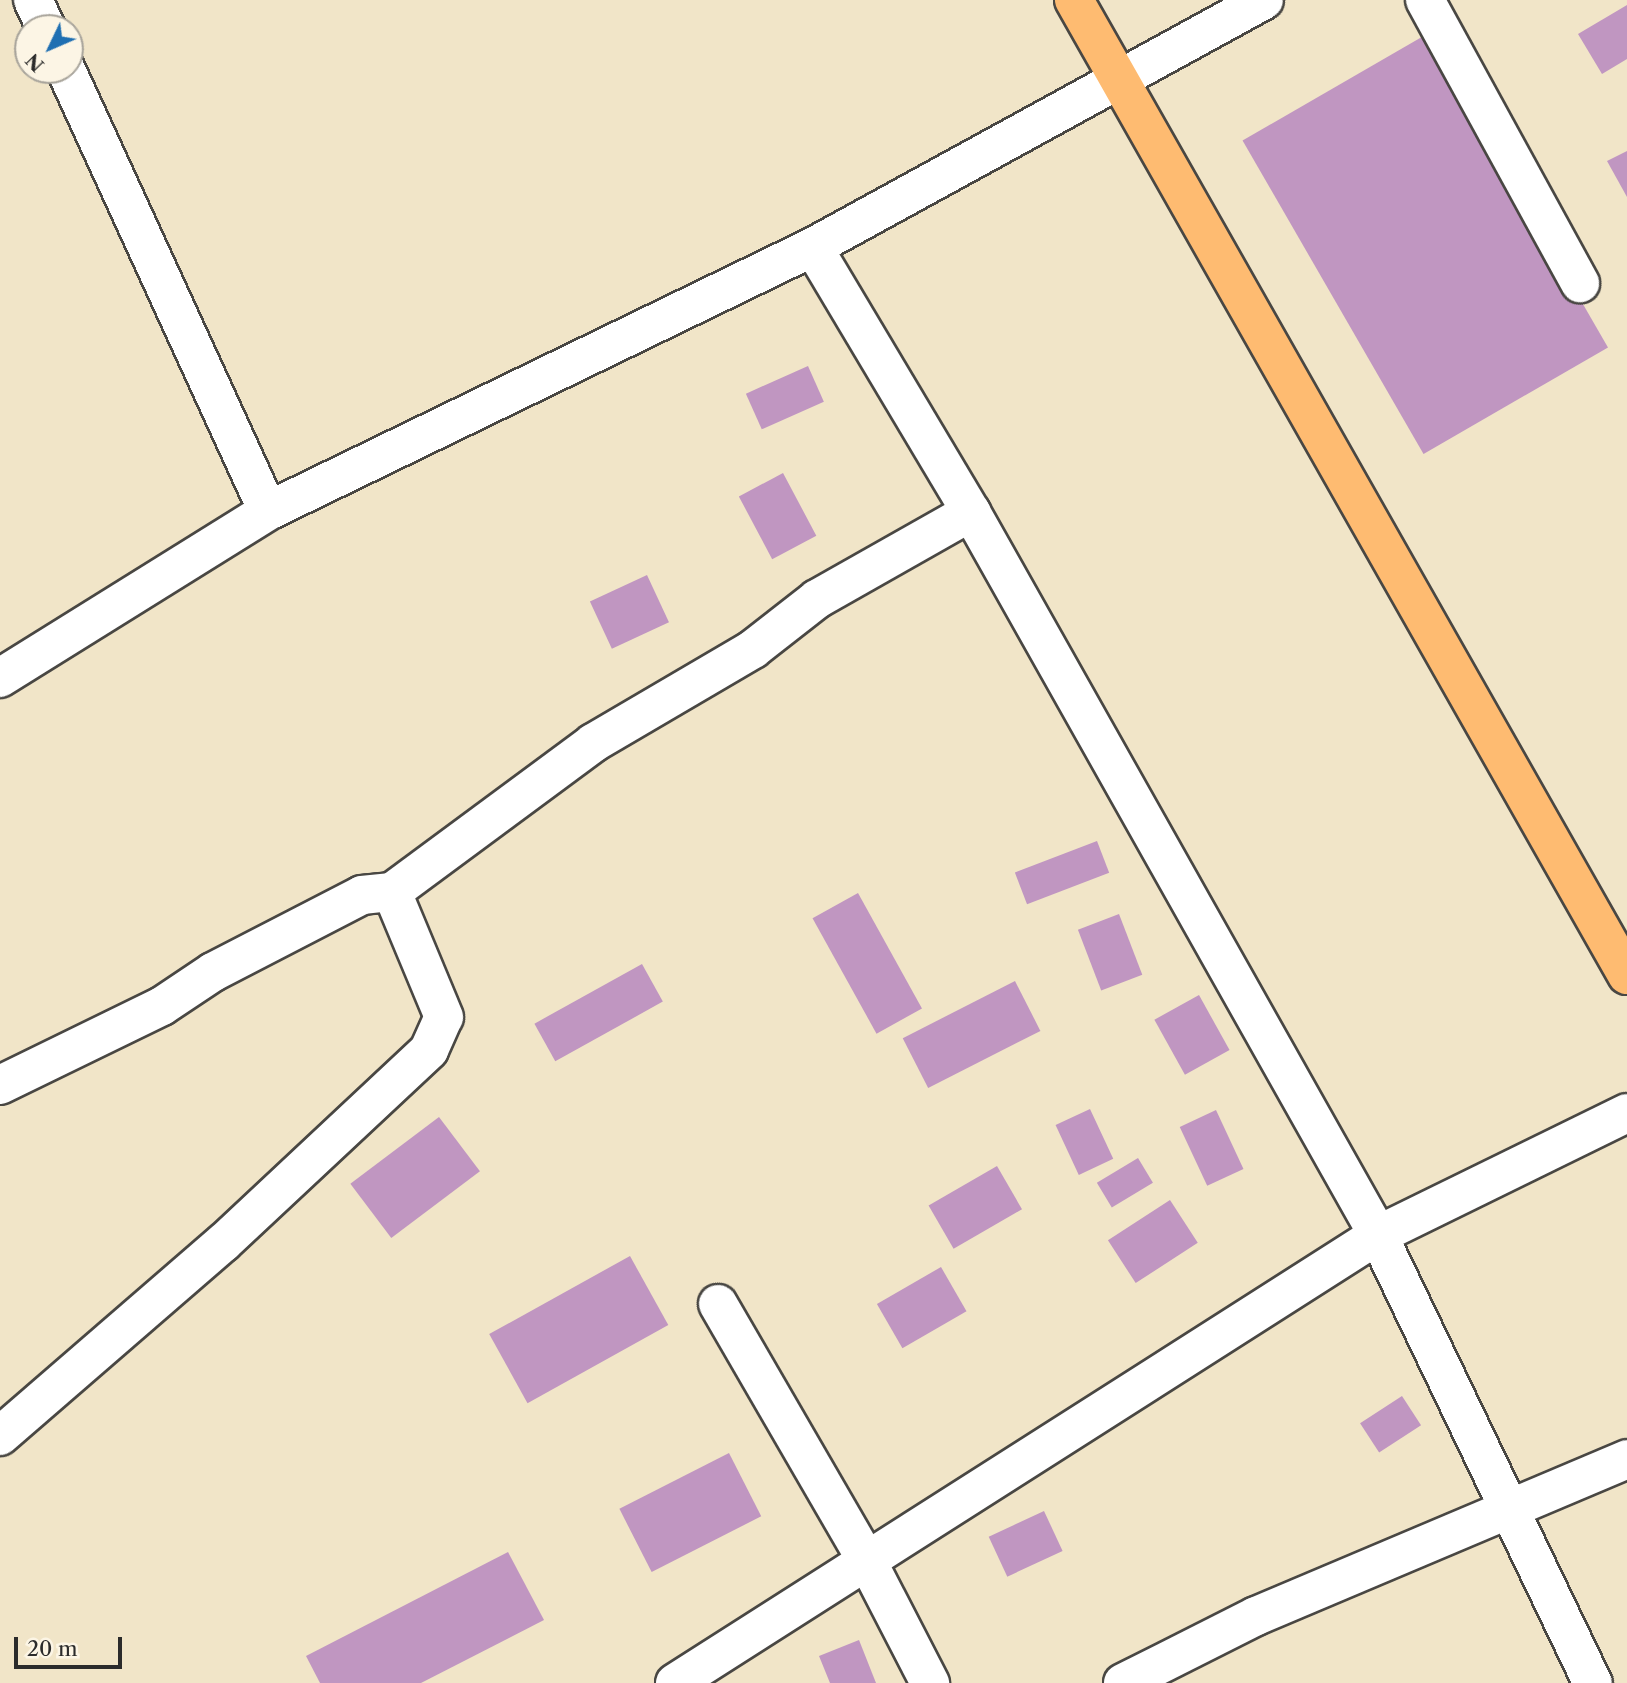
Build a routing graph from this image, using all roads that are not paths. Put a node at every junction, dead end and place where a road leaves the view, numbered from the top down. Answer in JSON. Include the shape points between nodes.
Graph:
{"nodes":[{"id":1,"x":1074,"y":0,"type":"edge"},
{"id":2,"x":1264,"y":0,"type":"edge"},
{"id":3,"x":1425,"y":0,"type":"edge"},
{"id":4,"x":1118,"y":78,"type":"junction"},
{"id":5,"x":72,"y":84,"type":"edge"},
{"id":6,"x":813,"y":247,"type":"junction"},
{"id":7,"x":1580,"y":283,"type":"dead end"},
{"id":8,"x":268,"y":511,"type":"junction"},
{"id":9,"x":971,"y":512,"type":"junction"},
{"id":10,"x":0,"y":678,"type":"edge"},
{"id":11,"x":392,"y":892,"type":"junction"},
{"id":12,"x":1627,"y":975,"type":"edge"},
{"id":13,"x":0,"y":1085,"type":"edge"},
{"id":14,"x":1627,"y":1113,"type":"edge"},
{"id":15,"x":1378,"y":1235,"type":"junction"},
{"id":16,"x":718,"y":1304,"type":"dead end"},
{"id":17,"x":0,"y":1436,"type":"edge"},
{"id":18,"x":1627,"y":1459,"type":"edge"},
{"id":19,"x":1508,"y":1507,"type":"junction"},
{"id":20,"x":866,"y":1559,"type":"junction"},
{"id":21,"x":675,"y":1683,"type":"edge"},
{"id":22,"x":930,"y":1683,"type":"edge"},
{"id":23,"x":1123,"y":1683,"type":"edge"},
{"id":24,"x":1593,"y":1683,"type":"edge"}],
"edges":[{"from":1,"to":4,"type":"main road"},
{"from":2,"to":4,"type":"street"},
{"from":3,"to":7,"type":"street"},
{"from":4,"to":6,"type":"street"},
{"from":4,"to":12,"type":"main road"},
{"from":5,"to":8,"type":"street"},
{"from":6,"to":8,"type":"street"},
{"from":6,"to":9,"type":"street"},
{"from":8,"to":10,"type":"street"},
{"from":9,"to":11,"type":"street","via":[[817,599],[754,649],[593,743]]},
{"from":9,"to":15,"type":"street"},
{"from":11,"to":13,"type":"street","via":[[362,895],[213,972],[162,1006]]},
{"from":11,"to":17,"type":"street","via":[[444,1017],[429,1050],[223,1243]]},
{"from":14,"to":15,"type":"street"},
{"from":15,"to":19,"type":"street"},
{"from":15,"to":20,"type":"street"},
{"from":16,"to":20,"type":"street"},
{"from":18,"to":19,"type":"street"},
{"from":19,"to":23,"type":"street","via":[[1256,1616]]},
{"from":19,"to":24,"type":"street"},
{"from":20,"to":21,"type":"street"},
{"from":20,"to":22,"type":"street"}]}
